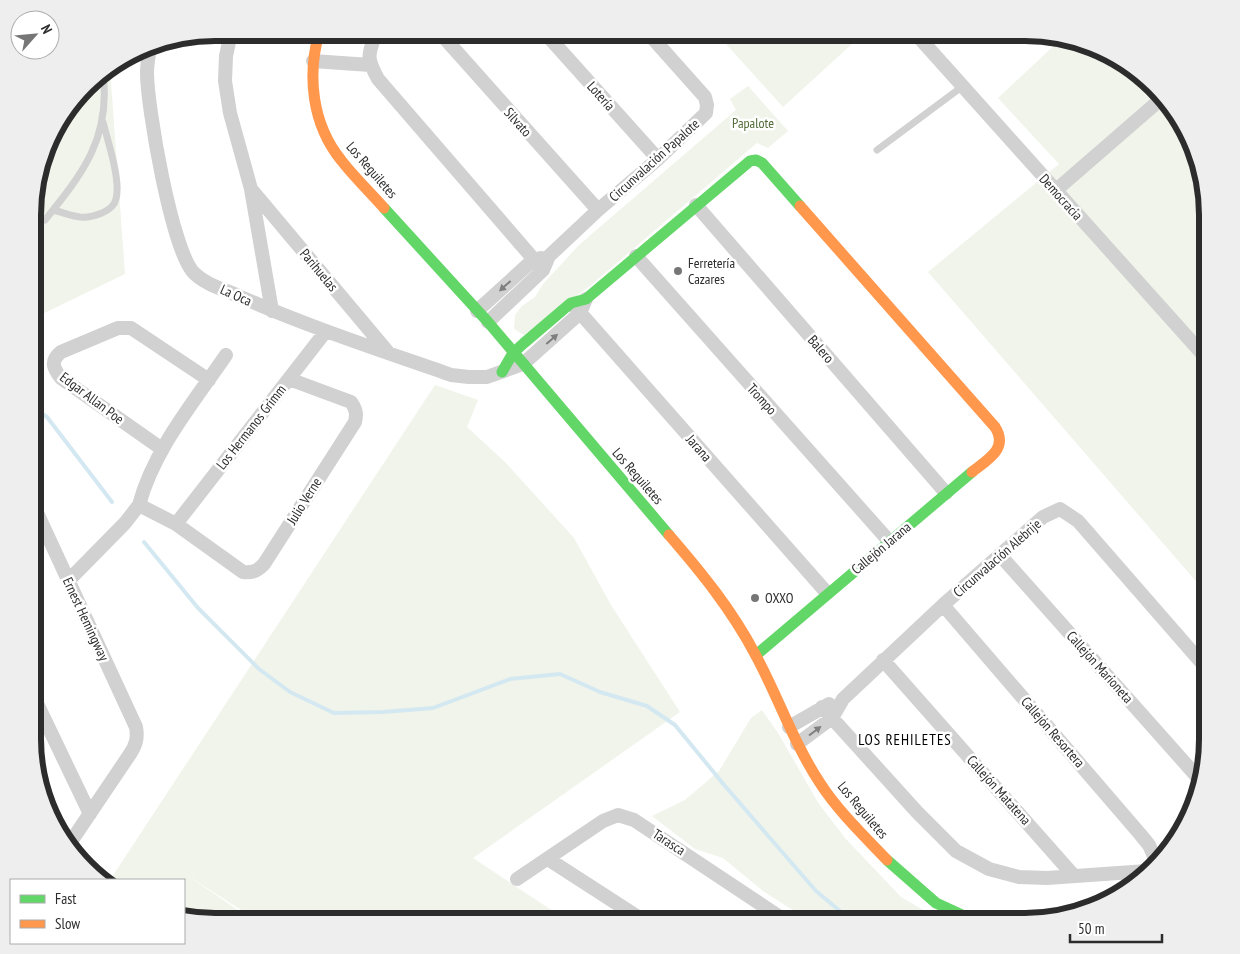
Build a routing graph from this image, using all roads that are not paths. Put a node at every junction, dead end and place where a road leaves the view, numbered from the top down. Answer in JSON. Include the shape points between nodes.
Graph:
{"nodes":[{"id":1,"x":229,"y":42,"type":"edge"},
{"id":2,"x":317,"y":42,"type":"edge"},
{"id":3,"x":373,"y":42,"type":"edge"},
{"id":4,"x":448,"y":42,"type":"edge"},
{"id":5,"x":553,"y":42,"type":"edge"},
{"id":6,"x":656,"y":42,"type":"edge"},
{"id":7,"x":923,"y":42,"type":"edge"},
{"id":8,"x":149,"y":55,"type":"edge"},
{"id":9,"x":313,"y":61,"type":"junction"},
{"id":10,"x":370,"y":65,"type":"junction"},
{"id":11,"x":105,"y":82,"type":"edge"},
{"id":12,"x":963,"y":86,"type":"junction"},
{"id":13,"x":1157,"y":103,"type":"edge"},
{"id":14,"x":102,"y":119,"type":"junction"},
{"id":15,"x":877,"y":150,"type":"dead end"},
{"id":16,"x":658,"y":159,"type":"junction"},
{"id":17,"x":251,"y":189,"type":"junction"},
{"id":18,"x":1055,"y":191,"type":"junction"},
{"id":19,"x":696,"y":204,"type":"junction"},
{"id":20,"x":53,"y":210,"type":"junction"},
{"id":21,"x":598,"y":210,"type":"junction"},
{"id":22,"x":41,"y":217,"type":"edge"},
{"id":23,"x":549,"y":256,"type":"junction"},
{"id":24,"x":636,"y":256,"type":"junction"},
{"id":25,"x":533,"y":260,"type":"junction"},
{"id":26,"x":543,"y":270,"type":"junction"},
{"id":27,"x":586,"y":299,"type":"joint"},
{"id":28,"x":575,"y":308,"type":"junction"},
{"id":29,"x":272,"y":310,"type":"junction"},
{"id":30,"x":477,"y":311,"type":"junction"},
{"id":31,"x":488,"y":322,"type":"junction"},
{"id":32,"x":326,"y":331,"type":"junction"},
{"id":33,"x":1199,"y":350,"type":"edge"},
{"id":34,"x":388,"y":352,"type":"junction"},
{"id":35,"x":513,"y":353,"type":"junction"},
{"id":36,"x":226,"y":355,"type":"dead end"},
{"id":37,"x":523,"y":364,"type":"junction"},
{"id":38,"x":502,"y":372,"type":"junction"},
{"id":39,"x":209,"y":380,"type":"junction"},
{"id":40,"x":289,"y":380,"type":"junction"},
{"id":41,"x":162,"y":450,"type":"junction"},
{"id":42,"x":946,"y":493,"type":"junction"},
{"id":43,"x":139,"y":505,"type":"junction"},
{"id":44,"x":42,"y":521,"type":"edge"},
{"id":45,"x":176,"y":524,"type":"junction"},
{"id":46,"x":889,"y":541,"type":"junction"},
{"id":47,"x":1000,"y":555,"type":"junction"},
{"id":48,"x":68,"y":581,"type":"junction"},
{"id":49,"x":827,"y":593,"type":"junction"},
{"id":50,"x":943,"y":605,"type":"junction"},
{"id":51,"x":756,"y":655,"type":"junction"},
{"id":52,"x":1198,"y":659,"type":"edge"},
{"id":53,"x":883,"y":660,"type":"junction"},
{"id":54,"x":843,"y":699,"type":"junction"},
{"id":55,"x":822,"y":707,"type":"junction"},
{"id":56,"x":42,"y":713,"type":"edge"},
{"id":57,"x":832,"y":718,"type":"junction"},
{"id":58,"x":789,"y":728,"type":"junction"},
{"id":59,"x":797,"y":744,"type":"junction"},
{"id":60,"x":1195,"y":774,"type":"edge"},
{"id":61,"x":90,"y":814,"type":"junction"},
{"id":62,"x":73,"y":839,"type":"edge"},
{"id":63,"x":1153,"y":855,"type":"edge"},
{"id":64,"x":548,"y":859,"type":"junction"},
{"id":65,"x":1136,"y":872,"type":"edge"},
{"id":66,"x":1074,"y":876,"type":"junction"},
{"id":67,"x":517,"y":879,"type":"dead end"},
{"id":68,"x":631,"y":913,"type":"edge"},
{"id":69,"x":774,"y":913,"type":"edge"},
{"id":70,"x":956,"y":913,"type":"edge"}],
"edges":[{"from":1,"to":17,"type":"street","name":"Parihuelas","via":[[225,81],[230,113]]},
{"from":2,"to":9,"type":"street","name":"Los Reguiletes"},
{"from":3,"to":10,"type":"street","via":[[368,54]]},
{"from":4,"to":21,"type":"street","name":"Silvato"},
{"from":5,"to":16,"type":"street","name":"Lotería"},
{"from":6,"to":16,"type":"street","name":"Circunvalación Papalote","via":[[705,97],[707,105],[706,113]]},
{"from":7,"to":12,"type":"street","name":"Democracia"},
{"from":8,"to":29,"type":"street","name":"La Oca","via":[[147,72],[152,124],[170,209],[188,266],[202,279]]},
{"from":9,"to":10,"type":"street"},
{"from":9,"to":30,"type":"street","name":"Los Reguiletes","via":[[311,75],[317,110],[325,134],[340,159]]},
{"from":10,"to":25,"type":"street","via":[[378,79]]},
{"from":11,"to":14,"type":"lane"},
{"from":12,"to":15,"type":"lane"},
{"from":12,"to":18,"type":"street","name":"Democracia"},
{"from":13,"to":18,"type":"street"},
{"from":14,"to":20,"type":"lane","via":[[95,147],[84,169]]},
{"from":14,"to":20,"type":"lane","via":[[118,185],[116,201],[109,209],[96,215],[80,217]]},
{"from":16,"to":21,"type":"street","name":"Circunvalación Papalote"},
{"from":17,"to":29,"type":"street","name":"Parihuelas"},
{"from":17,"to":34,"type":"street","name":"Parihuelas"},
{"from":18,"to":33,"type":"street","name":"Democracia"},
{"from":19,"to":24,"type":"street"},
{"from":19,"to":42,"type":"street","name":"Balero"},
{"from":19,"to":42,"type":"street","name":"Callejón Jarana","via":[[750,161],[762,163],[992,422],[1002,439],[1000,448]]},
{"from":20,"to":22,"type":"lane","via":[[45,220]]},
{"from":21,"to":23,"type":"street","name":"Circunvalación Papalote"},
{"from":23,"to":25,"type":"street","name":"Circunvalación Papalote"},
{"from":23,"to":26,"type":"street","name":"Circunvalación Papalote"},
{"from":24,"to":27,"type":"street"},
{"from":24,"to":46,"type":"street","name":"Trompo"},
{"from":25,"to":26,"type":"street"},
{"from":25,"to":30,"type":"street","one_way":true},
{"from":26,"to":31,"type":"street"},
{"from":27,"to":28,"type":"street"},
{"from":28,"to":35,"type":"street"},
{"from":37,"to":28,"type":"street","one_way":true},
{"from":28,"to":49,"type":"street","name":"Jarana"},
{"from":29,"to":32,"type":"street","name":"La Oca"},
{"from":30,"to":31,"type":"street","name":"Los Reguiletes"},
{"from":31,"to":35,"type":"street","name":"Los Reguiletes"},
{"from":32,"to":34,"type":"street","name":"La Oca"},
{"from":32,"to":40,"type":"street","name":"Los Hermanos Grimm"},
{"from":34,"to":38,"type":"street","name":"La Oca","via":[[451,375],[487,376]]},
{"from":35,"to":37,"type":"street","name":"Los Reguiletes"},
{"from":35,"to":38,"type":"street"},
{"from":36,"to":39,"type":"street"},
{"from":37,"to":38,"type":"street","name":"La Oca"},
{"from":37,"to":51,"type":"street","name":"Los Reguiletes","via":[[704,576]]},
{"from":39,"to":41,"type":"street"},
{"from":39,"to":41,"type":"street","name":"Edgar Allan Poe","via":[[131,328],[118,328],[56,357],[54,370],[61,378]]},
{"from":40,"to":45,"type":"street","name":"Los Hermanos Grimm"},
{"from":40,"to":45,"type":"street","name":"Julio Verne","via":[[351,402],[356,408],[355,422],[264,564],[252,573],[243,572]]},
{"from":41,"to":43,"type":"street"},
{"from":42,"to":46,"type":"street","name":"Callejón Jarana"},
{"from":43,"to":45,"type":"street"},
{"from":43,"to":48,"type":"street"},
{"from":44,"to":48,"type":"street","name":"Ernest Hemingway"},
{"from":46,"to":49,"type":"street","name":"Callejón Jarana"},
{"from":47,"to":50,"type":"street","name":"Circunvalación Alebrije"},
{"from":47,"to":52,"type":"street","name":"Circunvalación Alebrije","via":[[1043,517],[1060,509],[1078,521]]},
{"from":47,"to":60,"type":"street","name":"Callejón Marioneta"},
{"from":48,"to":61,"type":"street","name":"Ernest Hemingway","via":[[138,734],[136,744]]},
{"from":49,"to":51,"type":"street","name":"Callejón Jarana"},
{"from":50,"to":53,"type":"street","name":"Circunvalación Alebrije"},
{"from":50,"to":63,"type":"street","name":"Callejón Resortera","via":[[1140,834]]},
{"from":51,"to":58,"type":"street","name":"Los Reguiletes"},
{"from":53,"to":54,"type":"street","name":"Circunvalación Alebrije"},
{"from":53,"to":66,"type":"street","name":"Callejón Matatena"},
{"from":54,"to":55,"type":"street","name":"Circunvalación Alebrije"},
{"from":54,"to":57,"type":"street","name":"Circunvalación Alebrije"},
{"from":55,"to":57,"type":"street"},
{"from":55,"to":58,"type":"street","name":"Circunvalación Alebrije"},
{"from":56,"to":61,"type":"street"},
{"from":59,"to":57,"type":"street","one_way":true},
{"from":57,"to":66,"type":"street","via":[[956,851],[989,869],[1019,877]]},
{"from":58,"to":59,"type":"street","name":"Los Reguiletes"},
{"from":59,"to":70,"type":"street","name":"Los Reguiletes","via":[[820,783],[858,830],[896,869],[936,903]]},
{"from":61,"to":62,"type":"street"},
{"from":64,"to":67,"type":"street","name":"Tarasca"},
{"from":64,"to":68,"type":"street"},
{"from":64,"to":69,"type":"street","name":"Tarasca","via":[[603,821],[618,815],[634,820]]},
{"from":65,"to":66,"type":"street"}]}
